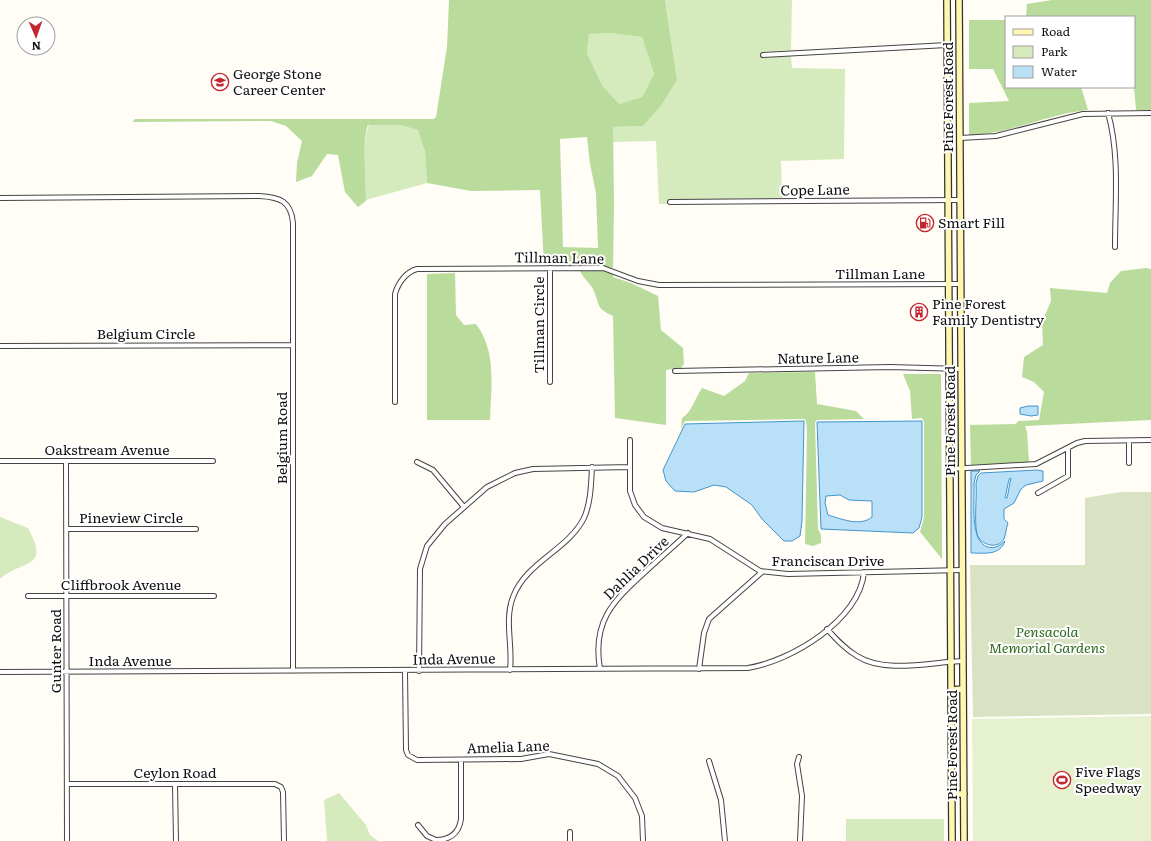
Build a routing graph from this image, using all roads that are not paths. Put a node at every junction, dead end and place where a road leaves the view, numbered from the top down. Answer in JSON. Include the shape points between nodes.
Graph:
{"nodes":[{"id":1,"x":947,"y":0,"type":"edge"},
{"id":2,"x":959,"y":0,"type":"edge"},
{"id":3,"x":947,"y":45,"type":"junction"},
{"id":4,"x":763,"y":55,"type":"dead end"},
{"id":5,"x":1108,"y":113,"type":"junction"},
{"id":6,"x":1151,"y":113,"type":"edge"},
{"id":7,"x":960,"y":138,"type":"junction"},
{"id":8,"x":0,"y":198,"type":"edge"},
{"id":9,"x":948,"y":200,"type":"junction"},
{"id":10,"x":960,"y":200,"type":"junction"},
{"id":11,"x":670,"y":202,"type":"dead end"},
{"id":12,"x":1115,"y":247,"type":"dead end"},
{"id":13,"x":550,"y":268,"type":"junction"},
{"id":14,"x":949,"y":284,"type":"junction"},
{"id":15,"x":961,"y":284,"type":"junction"},
{"id":16,"x":293,"y":344,"type":"junction"},
{"id":17,"x":0,"y":346,"type":"edge"},
{"id":18,"x":962,"y":369,"type":"junction"},
{"id":19,"x":949,"y":370,"type":"junction"},
{"id":20,"x":675,"y":371,"type":"dead end"},
{"id":21,"x":550,"y":382,"type":"dead end"},
{"id":22,"x":395,"y":402,"type":"dead end"},
{"id":23,"x":630,"y":440,"type":"dead end"},
{"id":24,"x":1151,"y":440,"type":"edge"},
{"id":25,"x":1130,"y":441,"type":"junction"},
{"id":26,"x":1068,"y":449,"type":"junction"},
{"id":27,"x":0,"y":461,"type":"edge"},
{"id":28,"x":66,"y":461,"type":"junction"},
{"id":29,"x":213,"y":461,"type":"dead end"},
{"id":30,"x":418,"y":462,"type":"dead end"},
{"id":31,"x":1129,"y":462,"type":"dead end"},
{"id":32,"x":592,"y":467,"type":"junction"},
{"id":33,"x":630,"y":467,"type":"junction"},
{"id":34,"x":962,"y":468,"type":"junction"},
{"id":35,"x":950,"y":469,"type":"junction"},
{"id":36,"x":1038,"y":492,"type":"dead end"},
{"id":37,"x":464,"y":507,"type":"junction"},
{"id":38,"x":66,"y":529,"type":"junction"},
{"id":39,"x":196,"y":529,"type":"dead end"},
{"id":40,"x":688,"y":533,"type":"junction"},
{"id":41,"x":950,"y":570,"type":"junction"},
{"id":42,"x":963,"y":570,"type":"junction"},
{"id":43,"x":762,"y":572,"type":"junction"},
{"id":44,"x":864,"y":572,"type":"junction"},
{"id":45,"x":28,"y":596,"type":"dead end"},
{"id":46,"x":214,"y":596,"type":"dead end"},
{"id":47,"x":67,"y":597,"type":"junction"},
{"id":48,"x":827,"y":629,"type":"junction"},
{"id":49,"x":951,"y":661,"type":"junction"},
{"id":50,"x":963,"y":661,"type":"junction"},
{"id":51,"x":600,"y":669,"type":"junction"},
{"id":52,"x":699,"y":669,"type":"junction"},
{"id":53,"x":510,"y":670,"type":"junction"},
{"id":54,"x":293,"y":671,"type":"junction"},
{"id":55,"x":405,"y":671,"type":"junction"},
{"id":56,"x":419,"y":671,"type":"junction"},
{"id":57,"x":0,"y":672,"type":"edge"},
{"id":58,"x":67,"y":672,"type":"junction"},
{"id":59,"x":963,"y":689,"type":"junction"},
{"id":60,"x":951,"y":690,"type":"junction"},
{"id":61,"x":799,"y":757,"type":"dead end"},
{"id":62,"x":461,"y":760,"type":"junction"},
{"id":63,"x":709,"y":761,"type":"dead end"},
{"id":64,"x":68,"y":784,"type":"junction"},
{"id":65,"x":175,"y":784,"type":"junction"},
{"id":66,"x":952,"y":794,"type":"junction"},
{"id":67,"x":964,"y":794,"type":"junction"},
{"id":68,"x":418,"y":825,"type":"dead end"},
{"id":69,"x":570,"y":832,"type":"dead end"},
{"id":70,"x":68,"y":841,"type":"edge"},
{"id":71,"x":176,"y":841,"type":"edge"},
{"id":72,"x":284,"y":841,"type":"edge"},
{"id":73,"x":570,"y":841,"type":"edge"},
{"id":74,"x":643,"y":841,"type":"edge"},
{"id":75,"x":725,"y":841,"type":"edge"},
{"id":76,"x":800,"y":841,"type":"edge"},
{"id":77,"x":952,"y":841,"type":"edge"},
{"id":78,"x":964,"y":841,"type":"edge"}],
"edges":[{"from":1,"to":3,"type":"main road","name":"Pine Forest Road"},
{"from":2,"to":7,"type":"main road","name":"Pine Forest Road"},
{"from":3,"to":4,"type":"street"},
{"from":3,"to":9,"type":"main road","name":"Pine Forest Road"},
{"from":5,"to":6,"type":"street"},
{"from":5,"to":7,"type":"street","via":[[1074,115],[996,136]]},
{"from":5,"to":12,"type":"street","via":[[1114,159]]},
{"from":7,"to":10,"type":"main road","name":"Pine Forest Road"},
{"from":8,"to":16,"type":"street","name":"Belgium Road","via":[[259,196],[283,201],[289,206],[293,223]]},
{"from":9,"to":10,"type":"street","name":"Cope Lane"},
{"from":9,"to":11,"type":"street","name":"Cope Lane"},
{"from":9,"to":14,"type":"main road","name":"Pine Forest Road"},
{"from":10,"to":15,"type":"main road","name":"Pine Forest Road"},
{"from":13,"to":14,"type":"street","name":"Tillman Lane","via":[[603,268],[638,281],[659,285]]},
{"from":13,"to":21,"type":"street","name":"Tillman Circle"},
{"from":13,"to":22,"type":"street","name":"Tillman Lane","via":[[417,269],[403,279],[395,294]]},
{"from":14,"to":15,"type":"street","name":"Tillman Lane"},
{"from":14,"to":19,"type":"main road","name":"Pine Forest Road"},
{"from":15,"to":18,"type":"main road","name":"Pine Forest Road"},
{"from":16,"to":17,"type":"street","name":"Belgium Circle"},
{"from":16,"to":54,"type":"street","name":"Belgium Road"},
{"from":18,"to":19,"type":"street","name":"Nature Lane"},
{"from":18,"to":34,"type":"main road","name":"Pine Forest Road"},
{"from":19,"to":20,"type":"street","name":"Nature Lane","via":[[890,367]]},
{"from":19,"to":35,"type":"main road","name":"Pine Forest Road"},
{"from":23,"to":33,"type":"street","name":"Franciscan Drive"},
{"from":24,"to":25,"type":"street"},
{"from":25,"to":26,"type":"street","via":[[1085,441]]},
{"from":25,"to":31,"type":"street"},
{"from":26,"to":34,"type":"street","via":[[1036,464]]},
{"from":26,"to":36,"type":"street","via":[[1068,476]]},
{"from":27,"to":28,"type":"street","name":"Oakstream Avenue"},
{"from":28,"to":29,"type":"street","name":"Oakstream Avenue"},
{"from":28,"to":38,"type":"street","name":"Gunter Road"},
{"from":30,"to":37,"type":"street","via":[[433,470]]},
{"from":32,"to":33,"type":"street"},
{"from":32,"to":37,"type":"street","via":[[533,469],[515,473],[487,487]]},
{"from":32,"to":53,"type":"street","via":[[589,500],[582,521],[574,532],[523,578],[513,596],[509,624]]},
{"from":33,"to":40,"type":"street","name":"Franciscan Drive","via":[[630,491],[639,512],[648,521],[662,528]]},
{"from":34,"to":35,"type":"street"},
{"from":34,"to":42,"type":"main road","name":"Pine Forest Road"},
{"from":35,"to":41,"type":"main road","name":"Pine Forest Road"},
{"from":37,"to":56,"type":"street","via":[[437,532],[427,546],[423,558],[419,585]]},
{"from":38,"to":39,"type":"street","name":"Pineview Circle"},
{"from":38,"to":47,"type":"street","name":"Gunter Road"},
{"from":40,"to":43,"type":"street","name":"Franciscan Drive","via":[[716,542]]},
{"from":40,"to":51,"type":"street","name":"Dahlia Drive","via":[[613,603],[599,635]]},
{"from":41,"to":42,"type":"street","name":"Franciscan Drive"},
{"from":41,"to":44,"type":"street","name":"Franciscan Drive"},
{"from":41,"to":49,"type":"main road","name":"Pine Forest Road"},
{"from":42,"to":50,"type":"main road","name":"Pine Forest Road"},
{"from":43,"to":44,"type":"street","name":"Franciscan Drive"},
{"from":43,"to":52,"type":"street","via":[[709,619],[704,633]]},
{"from":44,"to":48,"type":"street","name":"Inda Avenue","via":[[863,582],[853,602]]},
{"from":45,"to":47,"type":"street","name":"Cliffbrook Avenue"},
{"from":46,"to":47,"type":"street","name":"Cliffbrook Avenue"},
{"from":47,"to":58,"type":"street","name":"Gunter Road"},
{"from":48,"to":49,"type":"street","via":[[856,656],[873,663],[902,665]]},
{"from":48,"to":52,"type":"street","name":"Inda Avenue","via":[[802,648],[770,663],[738,669]]},
{"from":49,"to":50,"type":"street"},
{"from":49,"to":60,"type":"main road","name":"Pine Forest Road"},
{"from":50,"to":59,"type":"main road","name":"Pine Forest Road"},
{"from":51,"to":52,"type":"street","name":"Inda Avenue"},
{"from":51,"to":53,"type":"street","name":"Inda Avenue"},
{"from":53,"to":56,"type":"street","name":"Inda Avenue"},
{"from":54,"to":55,"type":"street","name":"Inda Avenue"},
{"from":54,"to":58,"type":"street","name":"Inda Avenue"},
{"from":55,"to":56,"type":"street","name":"Inda Avenue"},
{"from":55,"to":62,"type":"street","name":"Amelia Lane","via":[[406,753],[417,760]]},
{"from":57,"to":58,"type":"street","name":"Inda Avenue"},
{"from":58,"to":64,"type":"street","name":"Gunter Road"},
{"from":59,"to":60,"type":"main road"},
{"from":59,"to":67,"type":"main road","name":"Pine Forest Road"},
{"from":60,"to":66,"type":"main road","name":"Pine Forest Road"},
{"from":61,"to":76,"type":"street"},
{"from":62,"to":68,"type":"street","via":[[461,819],[456,833],[447,839],[436,840],[427,836]]},
{"from":62,"to":74,"type":"street","name":"Amelia Lane","via":[[522,759],[549,754],[598,764],[618,776],[635,798],[642,816]]},
{"from":63,"to":75,"type":"street","via":[[721,800]]},
{"from":64,"to":65,"type":"street","name":"Ceylon Road"},
{"from":64,"to":70,"type":"street","name":"Gunter Road"},
{"from":65,"to":71,"type":"street"},
{"from":65,"to":72,"type":"street","name":"Ceylon Road","via":[[268,783],[281,787],[284,795]]},
{"from":66,"to":67,"type":"main road"},
{"from":66,"to":77,"type":"main road","name":"Pine Forest Road"},
{"from":67,"to":78,"type":"main road","name":"Pine Forest Road"},
{"from":69,"to":73,"type":"street"}]}
